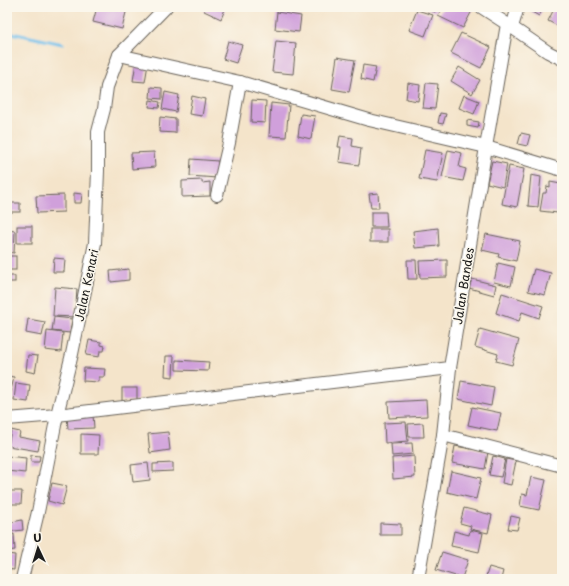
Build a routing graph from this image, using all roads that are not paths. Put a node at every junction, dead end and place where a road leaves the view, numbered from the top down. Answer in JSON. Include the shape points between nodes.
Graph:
{"nodes":[{"id":1,"x":166,"y":7,"type":"edge"},
{"id":2,"x":481,"y":7,"type":"edge"},
{"id":3,"x":518,"y":7,"type":"edge"},
{"id":4,"x":509,"y":26,"type":"junction"},
{"id":5,"x":119,"y":55,"type":"junction"},
{"id":6,"x":562,"y":59,"type":"edge"},
{"id":7,"x":240,"y":82,"type":"junction"},
{"id":8,"x":486,"y":147,"type":"junction"},
{"id":9,"x":562,"y":170,"type":"edge"},
{"id":10,"x":217,"y":195,"type":"dead end"},
{"id":11,"x":450,"y":368,"type":"junction"},
{"id":12,"x":57,"y":415,"type":"junction"},
{"id":13,"x":7,"y":419,"type":"edge"},
{"id":14,"x":443,"y":435,"type":"junction"},
{"id":15,"x":562,"y":466,"type":"edge"},
{"id":16,"x":22,"y":579,"type":"edge"},
{"id":17,"x":418,"y":579,"type":"edge"}],
"edges":[{"from":1,"to":5,"type":"street","name":"Jalan Kenari"},
{"from":2,"to":4,"type":"street"},
{"from":3,"to":4,"type":"street","name":"Jalan Bandes"},
{"from":4,"to":6,"type":"street"},
{"from":4,"to":8,"type":"street","name":"Jalan Bandes"},
{"from":5,"to":7,"type":"street"},
{"from":5,"to":12,"type":"street","name":"Jalan Kenari","via":[[107,87],[98,132],[95,243]]},
{"from":7,"to":8,"type":"street","via":[[370,120]]},
{"from":7,"to":10,"type":"street"},
{"from":8,"to":9,"type":"street"},
{"from":8,"to":11,"type":"street","name":"Jalan Bandes"},
{"from":11,"to":12,"type":"street"},
{"from":11,"to":14,"type":"street","name":"Jalan Bandes"},
{"from":12,"to":13,"type":"street"},
{"from":12,"to":16,"type":"street","name":"Jalan Kenari"},
{"from":14,"to":15,"type":"street"},
{"from":14,"to":17,"type":"street","name":"Jalan Bandes"}]}
